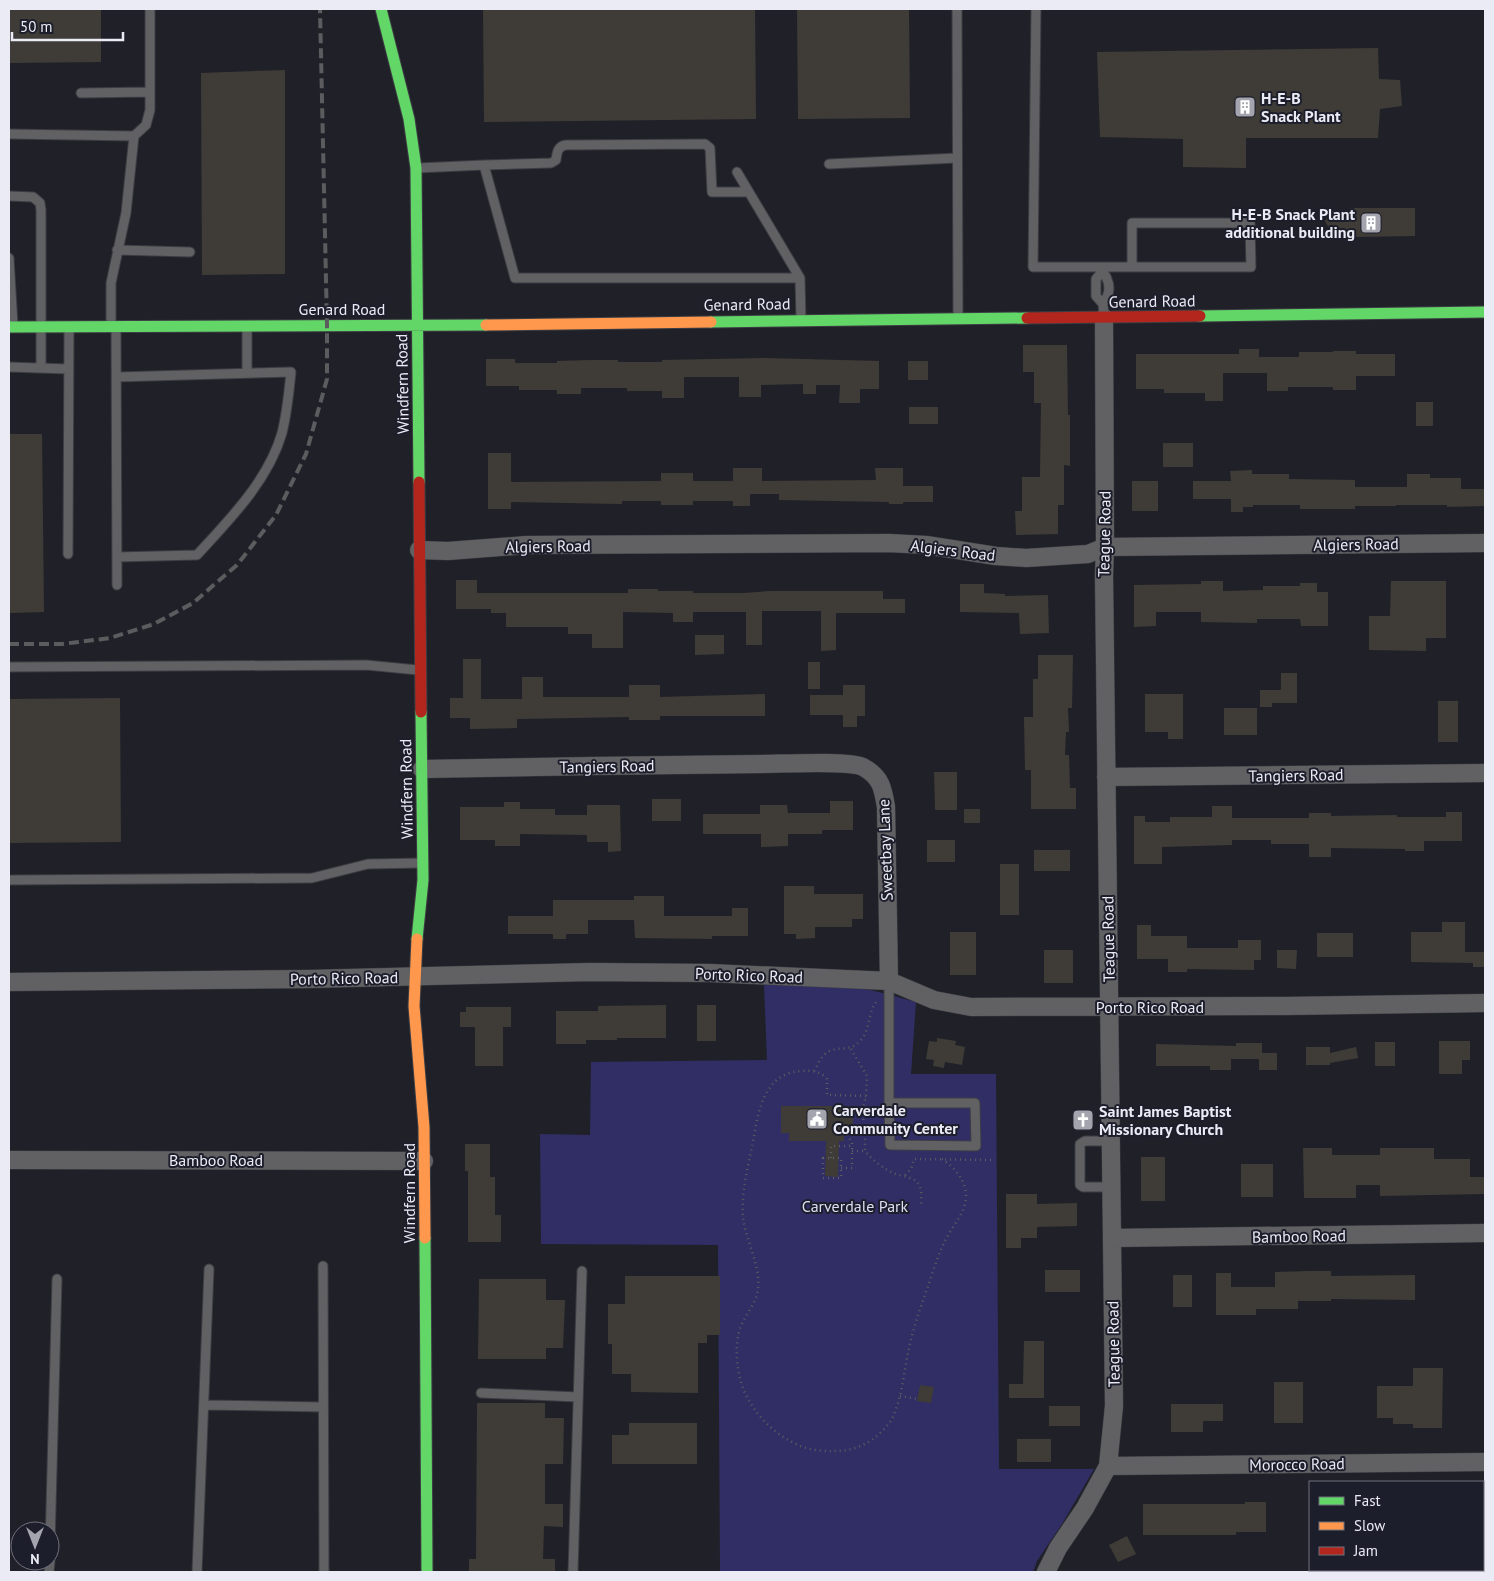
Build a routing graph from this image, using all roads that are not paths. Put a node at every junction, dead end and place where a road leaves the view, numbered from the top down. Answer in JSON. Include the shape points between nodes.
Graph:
{"nodes":[{"id":1,"x":150,"y":9,"type":"edge"},
{"id":2,"x":381,"y":9,"type":"edge"},
{"id":3,"x":956,"y":9,"type":"edge"},
{"id":4,"x":1036,"y":9,"type":"edge"},
{"id":5,"x":81,"y":92,"type":"dead end"},
{"id":6,"x":150,"y":92,"type":"junction"},
{"id":7,"x":9,"y":134,"type":"edge"},
{"id":8,"x":134,"y":136,"type":"junction"},
{"id":9,"x":957,"y":158,"type":"junction"},
{"id":10,"x":828,"y":164,"type":"dead end"},
{"id":11,"x":484,"y":165,"type":"junction"},
{"id":12,"x":416,"y":168,"type":"junction"},
{"id":13,"x":737,"y":172,"type":"dead end"},
{"id":14,"x":749,"y":192,"type":"junction"},
{"id":15,"x":9,"y":196,"type":"edge"},
{"id":16,"x":117,"y":250,"type":"junction"},
{"id":17,"x":190,"y":252,"type":"dead end"},
{"id":18,"x":9,"y":258,"type":"edge"},
{"id":19,"x":1132,"y":268,"type":"junction"},
{"id":20,"x":1102,"y":270,"type":"junction"},
{"id":21,"x":800,"y":278,"type":"junction"},
{"id":22,"x":10,"y":282,"type":"edge"},
{"id":23,"x":1104,"y":311,"type":"junction"},
{"id":24,"x":1485,"y":312,"type":"edge"},
{"id":25,"x":958,"y":319,"type":"junction"},
{"id":26,"x":801,"y":320,"type":"junction"},
{"id":27,"x":41,"y":326,"type":"junction"},
{"id":28,"x":69,"y":326,"type":"junction"},
{"id":29,"x":114,"y":326,"type":"junction"},
{"id":30,"x":247,"y":326,"type":"junction"},
{"id":31,"x":417,"y":326,"type":"junction"},
{"id":32,"x":11,"y":327,"type":"edge"},
{"id":33,"x":9,"y":367,"type":"edge"},
{"id":34,"x":41,"y":367,"type":"junction"},
{"id":35,"x":69,"y":369,"type":"junction"},
{"id":36,"x":248,"y":373,"type":"junction"},
{"id":37,"x":117,"y":377,"type":"junction"},
{"id":38,"x":1485,"y":543,"type":"edge"},
{"id":39,"x":1105,"y":547,"type":"junction"},
{"id":40,"x":419,"y":550,"type":"junction"},
{"id":41,"x":68,"y":554,"type":"dead end"},
{"id":42,"x":117,"y":557,"type":"junction"},
{"id":43,"x":117,"y":585,"type":"dead end"},
{"id":44,"x":9,"y":667,"type":"edge"},
{"id":45,"x":420,"y":671,"type":"junction"},
{"id":46,"x":793,"y":764,"type":"joint"},
{"id":47,"x":422,"y":769,"type":"junction"},
{"id":48,"x":1485,"y":773,"type":"edge"},
{"id":49,"x":1106,"y":777,"type":"junction"},
{"id":50,"x":422,"y":863,"type":"junction"},
{"id":51,"x":9,"y":880,"type":"edge"},
{"id":52,"x":414,"y":976,"type":"junction"},
{"id":53,"x":9,"y":982,"type":"edge"},
{"id":54,"x":889,"y":982,"type":"junction"},
{"id":55,"x":1485,"y":1003,"type":"edge"},
{"id":56,"x":1108,"y":1007,"type":"junction"},
{"id":57,"x":889,"y":1102,"type":"junction"},
{"id":58,"x":1111,"y":1141,"type":"junction"},
{"id":59,"x":9,"y":1160,"type":"edge"},
{"id":60,"x":424,"y":1161,"type":"junction"},
{"id":61,"x":1111,"y":1187,"type":"junction"},
{"id":62,"x":1485,"y":1233,"type":"edge"},
{"id":63,"x":1112,"y":1238,"type":"junction"},
{"id":64,"x":322,"y":1266,"type":"dead end"},
{"id":65,"x":209,"y":1269,"type":"dead end"},
{"id":66,"x":582,"y":1271,"type":"dead end"},
{"id":67,"x":57,"y":1279,"type":"dead end"},
{"id":68,"x":481,"y":1393,"type":"dead end"},
{"id":69,"x":578,"y":1396,"type":"junction"},
{"id":70,"x":204,"y":1405,"type":"junction"},
{"id":71,"x":323,"y":1407,"type":"junction"},
{"id":72,"x":1485,"y":1462,"type":"edge"},
{"id":73,"x":1108,"y":1466,"type":"junction"},
{"id":74,"x":51,"y":1521,"type":"edge"},
{"id":75,"x":197,"y":1572,"type":"edge"},
{"id":76,"x":324,"y":1572,"type":"edge"},
{"id":77,"x":427,"y":1572,"type":"edge"},
{"id":78,"x":572,"y":1572,"type":"edge"},
{"id":79,"x":1046,"y":1572,"type":"edge"}],
"edges":[{"from":1,"to":6,"type":"lane"},
{"from":2,"to":12,"type":"street","name":"Windfern Road","via":[[409,119]]},
{"from":3,"to":9,"type":"lane"},
{"from":4,"to":20,"type":"lane","via":[[1033,268]]},
{"from":5,"to":6,"type":"lane"},
{"from":6,"to":8,"type":"lane","via":[[146,124]]},
{"from":7,"to":8,"type":"lane"},
{"from":8,"to":16,"type":"lane","via":[[126,213]]},
{"from":9,"to":10,"type":"lane"},
{"from":9,"to":25,"type":"lane"},
{"from":11,"to":12,"type":"lane"},
{"from":11,"to":14,"type":"lane","via":[[550,163],[556,160],[558,149],[566,145],[705,144],[710,148],[712,192]]},
{"from":11,"to":21,"type":"lane","via":[[515,278]]},
{"from":12,"to":31,"type":"street","name":"Windfern Road"},
{"from":13,"to":14,"type":"lane"},
{"from":14,"to":21,"type":"lane"},
{"from":15,"to":27,"type":"lane","via":[[33,197],[40,203]]},
{"from":16,"to":17,"type":"lane"},
{"from":16,"to":29,"type":"lane","via":[[111,284]]},
{"from":18,"to":22,"type":"lane"},
{"from":19,"to":19,"type":"lane","via":[[1251,267],[1250,223],[1132,223]]},
{"from":19,"to":20,"type":"lane"},
{"from":20,"to":23,"type":"lane","via":[[1096,279],[1096,296]]},
{"from":21,"to":26,"type":"lane"},
{"from":22,"to":32,"type":"lane"},
{"from":23,"to":24,"type":"street","name":"Genard Road"},
{"from":23,"to":25,"type":"street","name":"Genard Road"},
{"from":23,"to":39,"type":"street","name":"Teague Road"},
{"from":25,"to":26,"type":"street","name":"Genard Road"},
{"from":26,"to":31,"type":"street","name":"Genard Road"},
{"from":27,"to":28,"type":"street","name":"Genard Road"},
{"from":27,"to":32,"type":"street","name":"Genard Road"},
{"from":27,"to":34,"type":"lane"},
{"from":28,"to":29,"type":"street","name":"Genard Road"},
{"from":28,"to":35,"type":"lane"},
{"from":29,"to":30,"type":"street","name":"Genard Road"},
{"from":29,"to":37,"type":"lane"},
{"from":30,"to":31,"type":"street","name":"Genard Road"},
{"from":30,"to":36,"type":"lane"},
{"from":31,"to":40,"type":"street","name":"Windfern Road"},
{"from":33,"to":34,"type":"lane"},
{"from":34,"to":35,"type":"lane"},
{"from":35,"to":41,"type":"lane"},
{"from":36,"to":37,"type":"lane"},
{"from":36,"to":42,"type":"lane","via":[[291,372],[282,434],[263,475],[235,514],[198,555]]},
{"from":37,"to":42,"type":"lane"},
{"from":38,"to":39,"type":"street","name":"Algiers Road"},
{"from":39,"to":40,"type":"street","name":"Algiers Road","via":[[1088,554],[1026,558],[926,544],[889,543]]},
{"from":39,"to":49,"type":"street","name":"Teague Road"},
{"from":40,"to":45,"type":"street","name":"Windfern Road"},
{"from":42,"to":43,"type":"lane"},
{"from":44,"to":45,"type":"lane","via":[[366,665]]},
{"from":45,"to":47,"type":"street","name":"Windfern Road"},
{"from":46,"to":47,"type":"street","name":"Tangiers Road"},
{"from":46,"to":54,"type":"street","name":"Sweetbay Lane","via":[[861,766],[878,778],[886,807]]},
{"from":47,"to":50,"type":"street","name":"Windfern Road"},
{"from":48,"to":49,"type":"street","name":"Tangiers Road"},
{"from":49,"to":56,"type":"street","name":"Teague Road"},
{"from":50,"to":51,"type":"lane","via":[[368,864],[312,878]]},
{"from":50,"to":52,"type":"street","name":"Windfern Road"},
{"from":52,"to":53,"type":"street","name":"Porto Rico Road"},
{"from":52,"to":54,"type":"street","name":"Porto Rico Road","via":[[700,973]]},
{"from":52,"to":60,"type":"street","name":"Windfern Road","via":[[415,1024],[426,1138]]},
{"from":54,"to":56,"type":"street","name":"Porto Rico Road","via":[[934,1000],[971,1007]]},
{"from":54,"to":57,"type":"lane"},
{"from":55,"to":56,"type":"street","name":"Porto Rico Road"},
{"from":56,"to":58,"type":"street","name":"Teague Road"},
{"from":57,"to":57,"type":"lane","via":[[975,1102],[976,1146],[890,1145]]},
{"from":58,"to":61,"type":"street","name":"Teague Road"},
{"from":58,"to":61,"type":"lane","via":[[1085,1141],[1080,1144],[1080,1185]]},
{"from":59,"to":60,"type":"street","name":"Bamboo Road"},
{"from":60,"to":77,"type":"street","name":"Windfern Road"},
{"from":61,"to":63,"type":"street","name":"Teague Road"},
{"from":62,"to":63,"type":"street","name":"Bamboo Road"},
{"from":63,"to":73,"type":"street","name":"Teague Road","via":[[1114,1406]]},
{"from":64,"to":71,"type":"lane"},
{"from":65,"to":70,"type":"lane"},
{"from":66,"to":69,"type":"lane"},
{"from":67,"to":74,"type":"lane"},
{"from":68,"to":69,"type":"lane"},
{"from":69,"to":78,"type":"lane"},
{"from":70,"to":71,"type":"lane"},
{"from":70,"to":75,"type":"lane"},
{"from":71,"to":76,"type":"lane"},
{"from":72,"to":73,"type":"street","name":"Morocco Road"},
{"from":73,"to":79,"type":"street","name":"Teague Road"}]}
